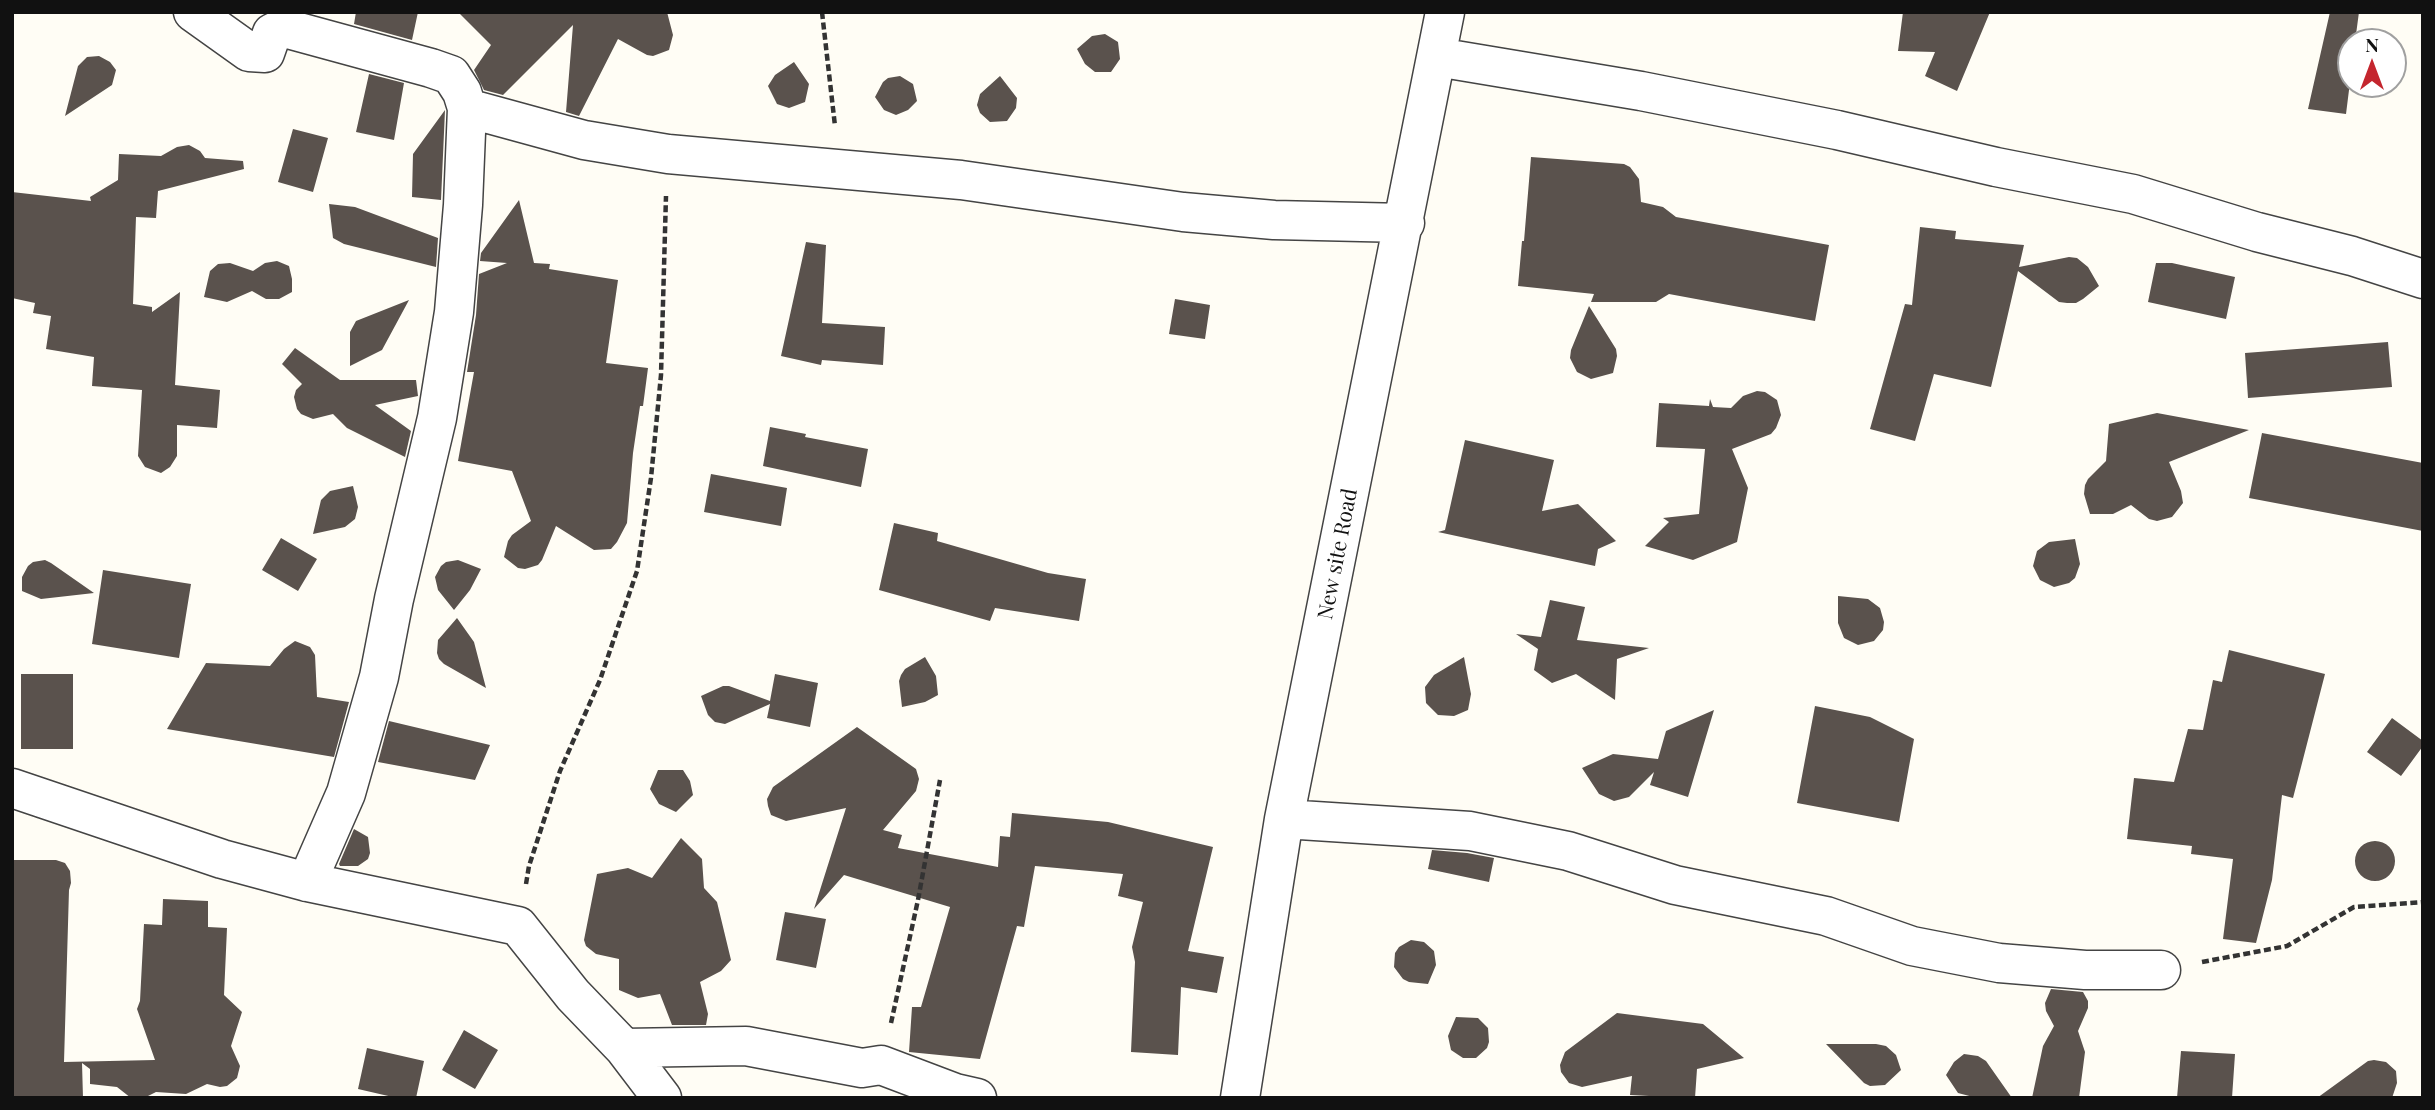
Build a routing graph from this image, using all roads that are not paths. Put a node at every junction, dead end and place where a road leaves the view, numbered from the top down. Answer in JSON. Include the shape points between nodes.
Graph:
{"nodes":[{"id":1,"x":193,"y":12,"type":"edge"},
{"id":2,"x":1445,"y":12,"type":"edge"},
{"id":3,"x":1437,"y":57,"type":"junction"},
{"id":4,"x":467,"y":108,"type":"junction"},
{"id":5,"x":1405,"y":223,"type":"junction"},
{"id":6,"x":2423,"y":279,"type":"edge"},
{"id":7,"x":12,"y":788,"type":"edge"},
{"id":8,"x":1284,"y":819,"type":"junction"},
{"id":9,"x":307,"y":882,"type":"junction"},
{"id":10,"x":2161,"y":970,"type":"road end"},
{"id":11,"x":624,"y":1048,"type":"junction"},
{"id":12,"x":662,"y":1098,"type":"edge"},
{"id":13,"x":977,"y":1098,"type":"edge"},
{"id":14,"x":1240,"y":1098,"type":"edge"}],
"edges":[{"from":1,"to":4,"type":"street","via":[[249,52],[265,54],[272,33],[288,29],[451,75]]},
{"from":2,"to":3,"type":"street","name":"New site Road"},
{"from":3,"to":5,"type":"street","name":"New site Road"},
{"from":3,"to":6,"type":"street","via":[[1641,91],[2133,194]]},
{"from":4,"to":5,"type":"street","via":[[584,140],[668,154],[974,182],[1183,212]]},
{"from":4,"to":9,"type":"street","via":[[454,312],[437,418],[379,677],[346,793]]},
{"from":5,"to":8,"type":"street","name":"New site Road"},
{"from":7,"to":9,"type":"street","via":[[222,859]]},
{"from":8,"to":10,"type":"street","via":[[1470,831],[1568,851],[1675,885],[1826,916],[1912,946],[1999,964]]},
{"from":8,"to":14,"type":"street","name":"New site Road"},
{"from":9,"to":11,"type":"street","via":[[519,926],[573,995]]},
{"from":11,"to":12,"type":"street"},
{"from":11,"to":13,"type":"street","via":[[746,1046],[862,1068],[881,1065]]}]}
